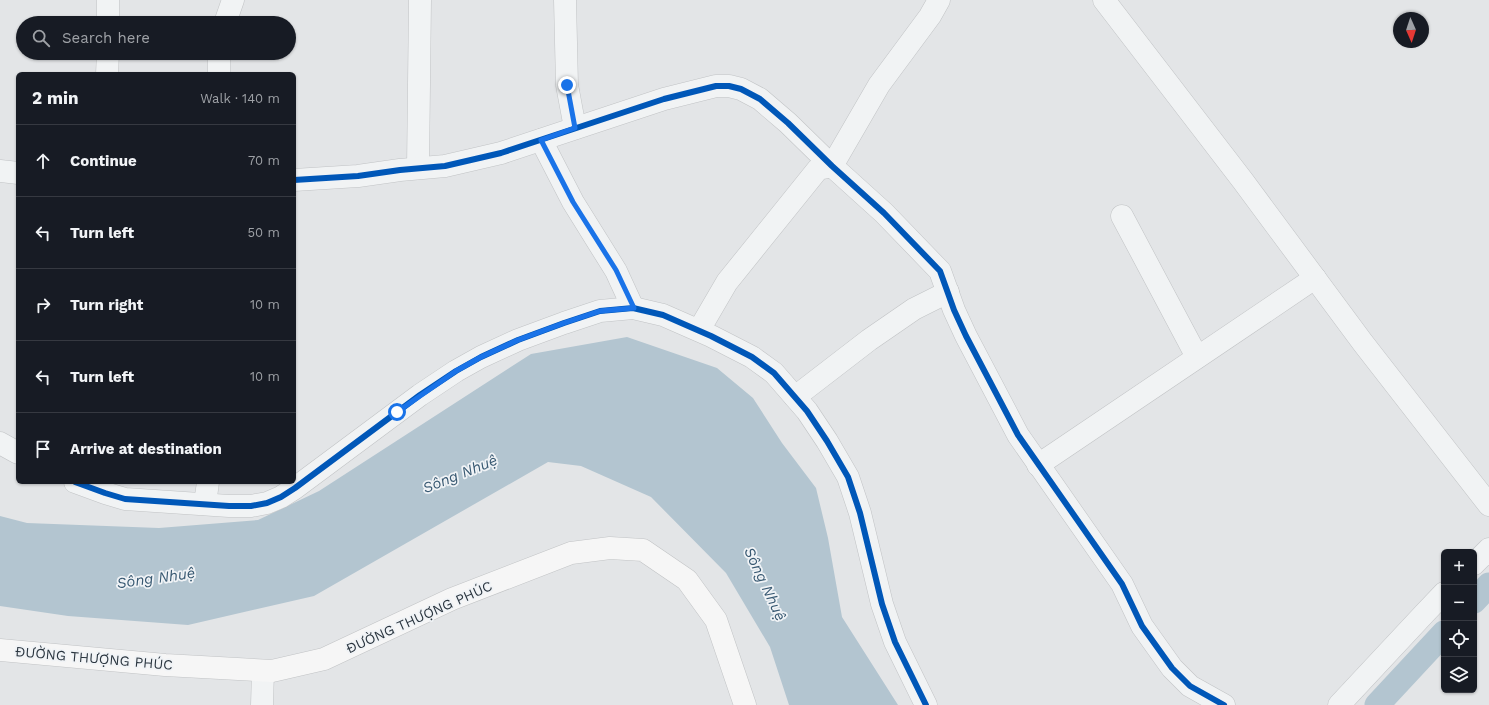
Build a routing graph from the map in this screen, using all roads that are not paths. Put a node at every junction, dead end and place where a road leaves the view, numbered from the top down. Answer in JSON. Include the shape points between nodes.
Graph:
{"nodes":[{"id":1,"x":108,"y":0,"type":"edge"},
{"id":2,"x":233,"y":0,"type":"edge"},
{"id":3,"x":420,"y":0,"type":"edge"},
{"id":4,"x":564,"y":0,"type":"edge"},
{"id":5,"x":939,"y":0,"type":"edge"},
{"id":6,"x":1104,"y":0,"type":"edge"},
{"id":7,"x":108,"y":16,"type":"edge"},
{"id":8,"x":227,"y":16,"type":"edge"},
{"id":9,"x":108,"y":60,"type":"edge"},
{"id":10,"x":219,"y":60,"type":"edge"},
{"id":11,"x":107,"y":72,"type":"edge"},
{"id":12,"x":219,"y":72,"type":"edge"},
{"id":13,"x":575,"y":128,"type":"junction"},
{"id":14,"x":541,"y":140,"type":"junction"},
{"id":15,"x":832,"y":166,"type":"junction"},
{"id":16,"x":418,"y":168,"type":"junction"},
{"id":17,"x":0,"y":171,"type":"edge"},
{"id":18,"x":16,"y":174,"type":"edge"},
{"id":19,"x":296,"y":180,"type":"edge"},
{"id":20,"x":1122,"y":216,"type":"dead end"},
{"id":21,"x":1315,"y":278,"type":"junction"},
{"id":22,"x":948,"y":292,"type":"junction"},
{"id":23,"x":634,"y":308,"type":"junction"},
{"id":24,"x":699,"y":330,"type":"junction"},
{"id":25,"x":1197,"y":357,"type":"junction"},
{"id":26,"x":794,"y":397,"type":"junction"},
{"id":27,"x":0,"y":443,"type":"edge"},
{"id":28,"x":16,"y":453,"type":"edge"},
{"id":29,"x":1038,"y":465,"type":"junction"},
{"id":30,"x":80,"y":484,"type":"edge"},
{"id":31,"x":208,"y":484,"type":"edge"},
{"id":32,"x":204,"y":504,"type":"junction"},
{"id":33,"x":1489,"y":505,"type":"edge"},
{"id":34,"x":1489,"y":549,"type":"edge"},
{"id":35,"x":1477,"y":561,"type":"edge"},
{"id":36,"x":1441,"y":596,"type":"edge"},
{"id":37,"x":0,"y":650,"type":"edge"},
{"id":38,"x":263,"y":671,"type":"junction"},
{"id":39,"x":262,"y":705,"type":"edge"},
{"id":40,"x":745,"y":705,"type":"edge"},
{"id":41,"x":926,"y":705,"type":"edge"},
{"id":42,"x":1224,"y":705,"type":"edge"},
{"id":43,"x":1339,"y":705,"type":"edge"}],
"edges":[{"from":1,"to":7,"type":"street"},
{"from":2,"to":8,"type":"street"},
{"from":3,"to":16,"type":"street"},
{"from":4,"to":13,"type":"street","via":[[567,85]]},
{"from":5,"to":15,"type":"street","via":[[879,84]]},
{"from":6,"to":21,"type":"street","via":[[1244,181]]},
{"from":9,"to":11,"type":"street"},
{"from":10,"to":12,"type":"street"},
{"from":13,"to":14,"type":"street"},
{"from":13,"to":15,"type":"street","via":[[700,89],[729,86],[760,99],[788,122]]},
{"from":14,"to":16,"type":"street","via":[[501,153],[445,166]]},
{"from":14,"to":23,"type":"street","via":[[573,202],[616,270]]},
{"from":15,"to":22,"type":"street","via":[[925,254],[940,271]]},
{"from":15,"to":24,"type":"street","via":[[818,169],[813,175],[727,282]]},
{"from":16,"to":19,"type":"street","via":[[358,176]]},
{"from":17,"to":18,"type":"street"},
{"from":20,"to":25,"type":"street"},
{"from":21,"to":25,"type":"street"},
{"from":21,"to":33,"type":"street"},
{"from":22,"to":26,"type":"street","via":[[914,309]]},
{"from":22,"to":29,"type":"street","via":[[966,336],[1018,435]]},
{"from":23,"to":24,"type":"street","via":[[663,315]]},
{"from":23,"to":32,"type":"street","via":[[600,311],[518,340],[481,357],[420,395],[281,497],[251,506]]},
{"from":24,"to":26,"type":"street","via":[[752,357],[774,373]]},
{"from":25,"to":29,"type":"street"},
{"from":26,"to":41,"type":"street","via":[[807,411],[848,477],[894,642]]},
{"from":27,"to":28,"type":"street"},
{"from":29,"to":42,"type":"street","via":[[1122,584],[1142,626],[1172,668],[1190,686]]},
{"from":30,"to":32,"type":"street","via":[[126,499]]},
{"from":31,"to":32,"type":"street"},
{"from":34,"to":35,"type":"street"},
{"from":36,"to":43,"type":"street"},
{"from":37,"to":38,"type":"street","name":"ĐƯỜNG THƯỢNG PHÚC"},
{"from":38,"to":39,"type":"street"},
{"from":38,"to":40,"type":"street","name":"ĐƯỜNG THƯỢNG PHÚC","via":[[324,659],[459,596],[571,553],[610,548],[643,550],[687,580],[716,620]]}]}
